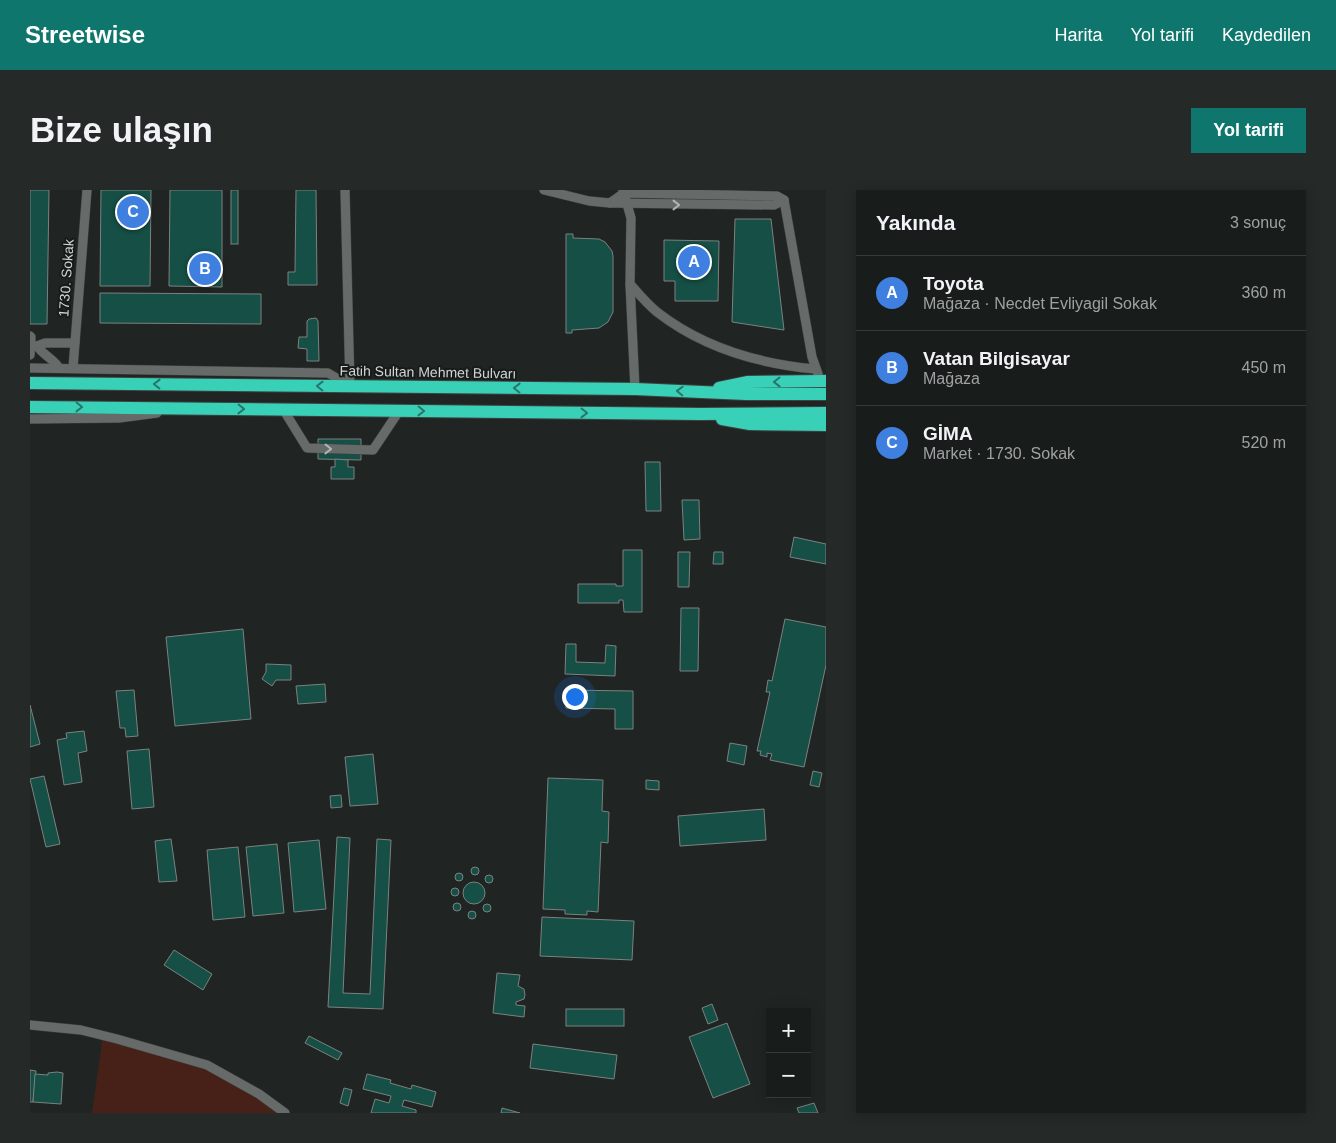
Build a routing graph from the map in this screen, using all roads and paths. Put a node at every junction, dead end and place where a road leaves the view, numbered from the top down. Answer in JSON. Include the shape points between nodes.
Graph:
{"nodes":[{"id":1,"x":87,"y":190,"type":"edge"},
{"id":2,"x":345,"y":190,"type":"edge"},
{"id":3,"x":544,"y":190,"type":"edge"},
{"id":4,"x":624,"y":191,"type":"edge"},
{"id":5,"x":637,"y":191,"type":"edge"},
{"id":6,"x":784,"y":200,"type":"junction"},
{"id":7,"x":610,"y":203,"type":"junction"},
{"id":8,"x":631,"y":204,"type":"junction"},
{"id":9,"x":630,"y":284,"type":"junction"},
{"id":10,"x":75,"y":343,"type":"junction"},
{"id":11,"x":32,"y":346,"type":"edge"},
{"id":12,"x":30,"y":368,"type":"edge"},
{"id":13,"x":59,"y":368,"type":"junction"},
{"id":14,"x":73,"y":368,"type":"junction"},
{"id":15,"x":30,"y":377,"type":"edge"},
{"id":16,"x":821,"y":377,"type":"edge"},
{"id":17,"x":30,"y":383,"type":"edge"},
{"id":18,"x":55,"y":383,"type":"junction"},
{"id":19,"x":350,"y":386,"type":"junction"},
{"id":20,"x":635,"y":389,"type":"junction"},
{"id":21,"x":699,"y":392,"type":"junction"},
{"id":22,"x":826,"y":394,"type":"edge"},
{"id":23,"x":30,"y":407,"type":"edge"},
{"id":24,"x":188,"y":408,"type":"junction"},
{"id":25,"x":283,"y":409,"type":"junction"},
{"id":26,"x":399,"y":411,"type":"junction"},
{"id":27,"x":826,"y":413,"type":"edge"},
{"id":28,"x":700,"y":414,"type":"junction"},
{"id":29,"x":30,"y":419,"type":"edge"},
{"id":30,"x":826,"y":425,"type":"edge"},
{"id":31,"x":30,"y":1025,"type":"edge"},
{"id":32,"x":285,"y":1113,"type":"edge"}],
"edges":[{"from":1,"to":10,"type":"street","name":"1730. Sokak"},
{"from":2,"to":19,"type":"street"},
{"from":3,"to":7,"type":"street"},
{"from":4,"to":5,"type":"street"},
{"from":4,"to":7,"type":"street"},
{"from":4,"to":8,"type":"street"},
{"from":5,"to":6,"type":"street","via":[[776,196]]},
{"from":5,"to":8,"type":"street"},
{"from":8,"to":6,"type":"street","one_way":true,"via":[[774,205]]},
{"from":6,"to":16,"type":"street","via":[[812,357]]},
{"from":7,"to":8,"type":"street"},
{"from":8,"to":9,"type":"street"},
{"from":9,"to":16,"type":"street","via":[[655,311],[694,336],[739,354]]},
{"from":9,"to":20,"type":"street"},
{"from":10,"to":11,"type":"street"},
{"from":10,"to":14,"type":"street","name":"1730. Sokak"},
{"from":11,"to":13,"type":"street"},
{"from":12,"to":13,"type":"street"},
{"from":13,"to":14,"type":"street"},
{"from":14,"to":19,"type":"street","via":[[328,372]]},
{"from":15,"to":18,"type":"street"},
{"from":16,"to":21,"type":"highway","one_way":true,"via":[[748,382]]},
{"from":17,"to":18,"type":"highway","name":"Fatih Sultan Mehmet Bulvarı"},
{"from":19,"to":18,"type":"highway","name":"Fatih Sultan Mehmet Bulvarı","one_way":true},
{"from":20,"to":19,"type":"highway","name":"Fatih Sultan Mehmet Bulvarı","one_way":true},
{"from":21,"to":20,"type":"highway","name":"Fatih Sultan Mehmet Bulvarı","one_way":true},
{"from":21,"to":22,"type":"highway","name":"Fatih Sultan Mehmet Bulvarı"},
{"from":23,"to":24,"type":"highway","one_way":true},
{"from":24,"to":25,"type":"highway","one_way":true},
{"from":24,"to":29,"type":"street","via":[[119,418]]},
{"from":25,"to":26,"type":"highway"},
{"from":25,"to":26,"type":"street","one_way":true,"via":[[307,448],[373,450]]},
{"from":26,"to":28,"type":"highway","one_way":true},
{"from":27,"to":28,"type":"highway"},
{"from":28,"to":30,"type":"highway","via":[[750,424]]},
{"from":31,"to":32,"type":"street","via":[[81,1030],[207,1065],[259,1094]]}]}
